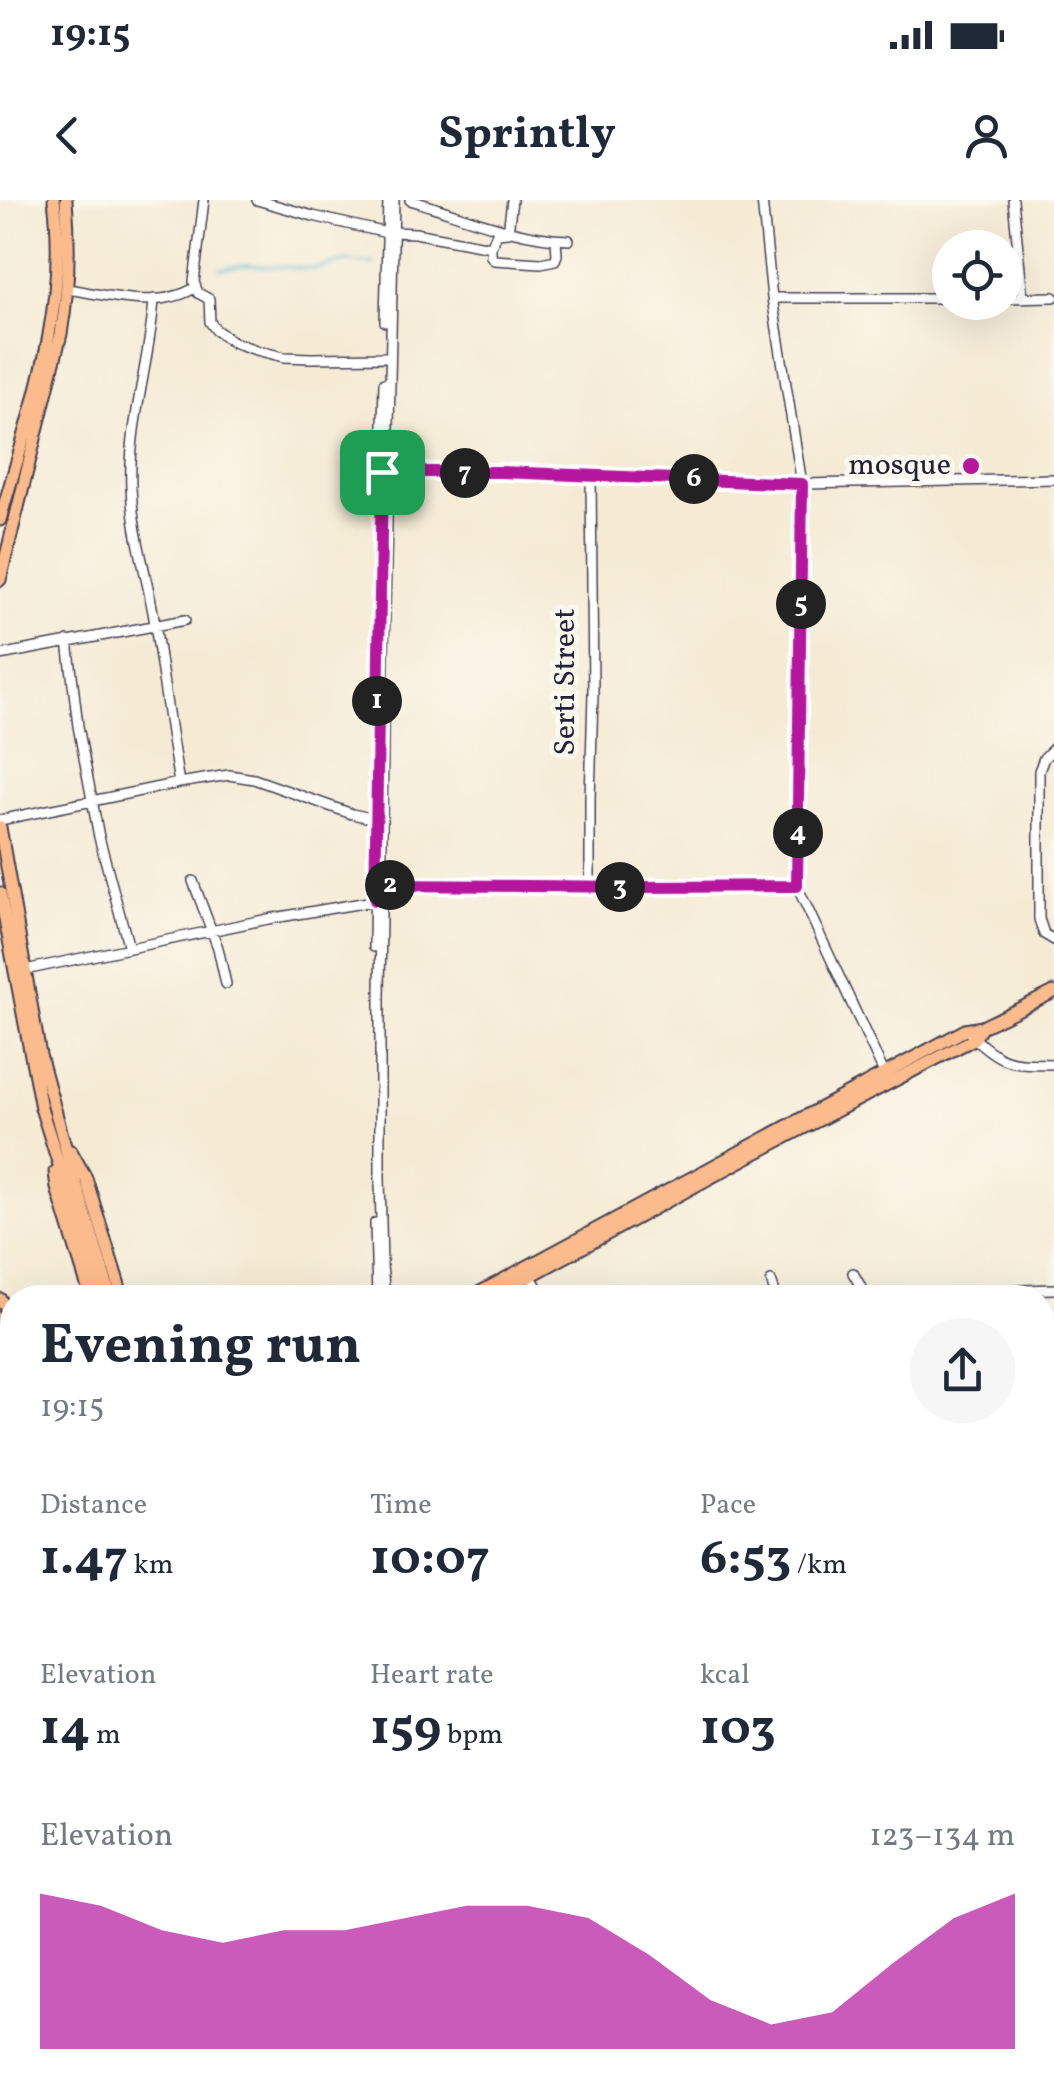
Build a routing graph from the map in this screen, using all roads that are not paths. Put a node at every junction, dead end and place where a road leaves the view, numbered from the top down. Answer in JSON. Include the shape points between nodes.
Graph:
{"nodes":[{"id":1,"x":54,"y":200,"type":"edge"},
{"id":2,"x":66,"y":200,"type":"edge"},
{"id":3,"x":204,"y":200,"type":"edge"},
{"id":4,"x":257,"y":200,"type":"edge"},
{"id":5,"x":393,"y":200,"type":"edge"},
{"id":6,"x":410,"y":200,"type":"edge"},
{"id":7,"x":512,"y":200,"type":"edge"},
{"id":8,"x":762,"y":200,"type":"edge"},
{"id":9,"x":1013,"y":200,"type":"edge"},
{"id":10,"x":390,"y":232,"type":"junction"},
{"id":11,"x":508,"y":232,"type":"junction"},
{"id":12,"x":556,"y":240,"type":"junction"},
{"id":13,"x":570,"y":240,"type":"dead end"},
{"id":14,"x":491,"y":247,"type":"junction"},
{"id":15,"x":196,"y":288,"type":"junction"},
{"id":16,"x":68,"y":290,"type":"junction"},
{"id":17,"x":1054,"y":297,"type":"edge"},
{"id":18,"x":772,"y":298,"type":"junction"},
{"id":19,"x":932,"y":298,"type":"edge"},
{"id":20,"x":1023,"y":298,"type":"joint"},
{"id":21,"x":154,"y":299,"type":"junction"},
{"id":22,"x":385,"y":358,"type":"junction"},
{"id":23,"x":389,"y":457,"type":"junction"},
{"id":24,"x":385,"y":472,"type":"junction"},
{"id":25,"x":411,"y":473,"type":"junction"},
{"id":26,"x":592,"y":477,"type":"junction"},
{"id":27,"x":1054,"y":479,"type":"edge"},
{"id":28,"x":802,"y":484,"type":"junction"},
{"id":29,"x":0,"y":520,"type":"edge"},
{"id":30,"x":0,"y":580,"type":"edge"},
{"id":31,"x":184,"y":620,"type":"dead end"},
{"id":32,"x":155,"y":625,"type":"junction"},
{"id":33,"x":68,"y":641,"type":"junction"},
{"id":34,"x":0,"y":655,"type":"edge"},
{"id":35,"x":1054,"y":748,"type":"edge"},
{"id":36,"x":179,"y":783,"type":"junction"},
{"id":37,"x":92,"y":801,"type":"junction"},
{"id":38,"x":378,"y":820,"type":"junction"},
{"id":39,"x":0,"y":824,"type":"edge"},
{"id":40,"x":193,"y":881,"type":"dead end"},
{"id":41,"x":378,"y":885,"type":"junction"},
{"id":42,"x":797,"y":886,"type":"junction"},
{"id":43,"x":590,"y":887,"type":"junction"},
{"id":44,"x":0,"y":892,"type":"edge"},
{"id":45,"x":378,"y":900,"type":"junction"},
{"id":46,"x":210,"y":931,"type":"junction"},
{"id":47,"x":1054,"y":940,"type":"edge"},
{"id":48,"x":129,"y":948,"type":"junction"},
{"id":49,"x":25,"y":970,"type":"junction"},
{"id":50,"x":226,"y":984,"type":"dead end"},
{"id":51,"x":1054,"y":992,"type":"edge"},
{"id":52,"x":970,"y":1034,"type":"junction"},
{"id":53,"x":1054,"y":1064,"type":"edge"},
{"id":54,"x":885,"y":1075,"type":"junction"},
{"id":55,"x":55,"y":1135,"type":"junction"},
{"id":56,"x":64,"y":1164,"type":"junction"},
{"id":57,"x":853,"y":1273,"type":"dead end"},
{"id":58,"x":531,"y":1276,"type":"junction"},
{"id":59,"x":770,"y":1281,"type":"dead end"},
{"id":60,"x":87,"y":1285,"type":"edge"},
{"id":61,"x":97,"y":1285,"type":"edge"},
{"id":62,"x":106,"y":1285,"type":"edge"},
{"id":63,"x":119,"y":1285,"type":"edge"},
{"id":64,"x":377,"y":1285,"type":"edge"},
{"id":65,"x":384,"y":1285,"type":"edge"},
{"id":66,"x":494,"y":1285,"type":"edge"},
{"id":67,"x":514,"y":1285,"type":"edge"},
{"id":68,"x":536,"y":1285,"type":"edge"},
{"id":69,"x":772,"y":1285,"type":"edge"},
{"id":70,"x":860,"y":1285,"type":"edge"}],
"edges":[{"from":1,"to":29,"type":"main road","via":[[55,306]]},
{"from":2,"to":16,"type":"main road"},
{"from":3,"to":15,"type":"street"},
{"from":4,"to":10,"type":"street"},
{"from":5,"to":10,"type":"street"},
{"from":6,"to":11,"type":"street"},
{"from":7,"to":11,"type":"street"},
{"from":8,"to":18,"type":"street"},
{"from":9,"to":20,"type":"street"},
{"from":10,"to":14,"type":"street"},
{"from":10,"to":22,"type":"street"},
{"from":10,"to":23,"type":"street"},
{"from":11,"to":12,"type":"street"},
{"from":11,"to":14,"type":"street","via":[[497,233]]},
{"from":12,"to":13,"type":"street"},
{"from":12,"to":14,"type":"street","via":[[555,260],[541,263],[494,260]]},
{"from":15,"to":21,"type":"street"},
{"from":15,"to":22,"type":"street","via":[[209,299],[210,322],[232,342],[284,357]]},
{"from":16,"to":21,"type":"street"},
{"from":16,"to":30,"type":"main road"},
{"from":17,"to":20,"type":"street"},
{"from":18,"to":19,"type":"street"},
{"from":18,"to":28,"type":"street"},
{"from":21,"to":32,"type":"street","via":[[131,485]]},
{"from":22,"to":24,"type":"street"},
{"from":23,"to":24,"type":"street"},
{"from":23,"to":25,"type":"street"},
{"from":24,"to":25,"type":"street"},
{"from":24,"to":38,"type":"street"},
{"from":25,"to":26,"type":"street"},
{"from":26,"to":28,"type":"street"},
{"from":26,"to":43,"type":"street","name":"Serti Street"},
{"from":27,"to":28,"type":"street"},
{"from":28,"to":42,"type":"street"},
{"from":31,"to":32,"type":"street"},
{"from":32,"to":33,"type":"street"},
{"from":32,"to":36,"type":"street"},
{"from":33,"to":34,"type":"street"},
{"from":33,"to":37,"type":"street"},
{"from":35,"to":47,"type":"street","via":[[1039,771],[1039,919]]},
{"from":36,"to":37,"type":"street"},
{"from":36,"to":38,"type":"street","via":[[239,775]]},
{"from":37,"to":39,"type":"street"},
{"from":37,"to":48,"type":"street"},
{"from":38,"to":41,"type":"street"},
{"from":39,"to":49,"type":"main road"},
{"from":40,"to":46,"type":"street"},
{"from":41,"to":43,"type":"street"},
{"from":41,"to":45,"type":"street"},
{"from":42,"to":43,"type":"street"},
{"from":42,"to":54,"type":"street"},
{"from":44,"to":55,"type":"main road","via":[[32,1070]]},
{"from":45,"to":46,"type":"street"},
{"from":45,"to":64,"type":"street"},
{"from":45,"to":65,"type":"street"},
{"from":46,"to":48,"type":"street"},
{"from":46,"to":50,"type":"street"},
{"from":48,"to":49,"type":"street"},
{"from":49,"to":55,"type":"main road"},
{"from":51,"to":52,"type":"main road"},
{"from":52,"to":53,"type":"street","via":[[1010,1063]]},
{"from":52,"to":54,"type":"main road"},
{"from":52,"to":58,"type":"main road"},
{"from":54,"to":66,"type":"main road"},
{"from":55,"to":56,"type":"main road"},
{"from":55,"to":60,"type":"main road","via":[[58,1188]]},
{"from":55,"to":63,"type":"main road","via":[[86,1178]]},
{"from":56,"to":61,"type":"main road"},
{"from":56,"to":62,"type":"main road"},
{"from":57,"to":70,"type":"street"},
{"from":58,"to":67,"type":"main road"},
{"from":58,"to":68,"type":"street"},
{"from":59,"to":69,"type":"street"}]}
